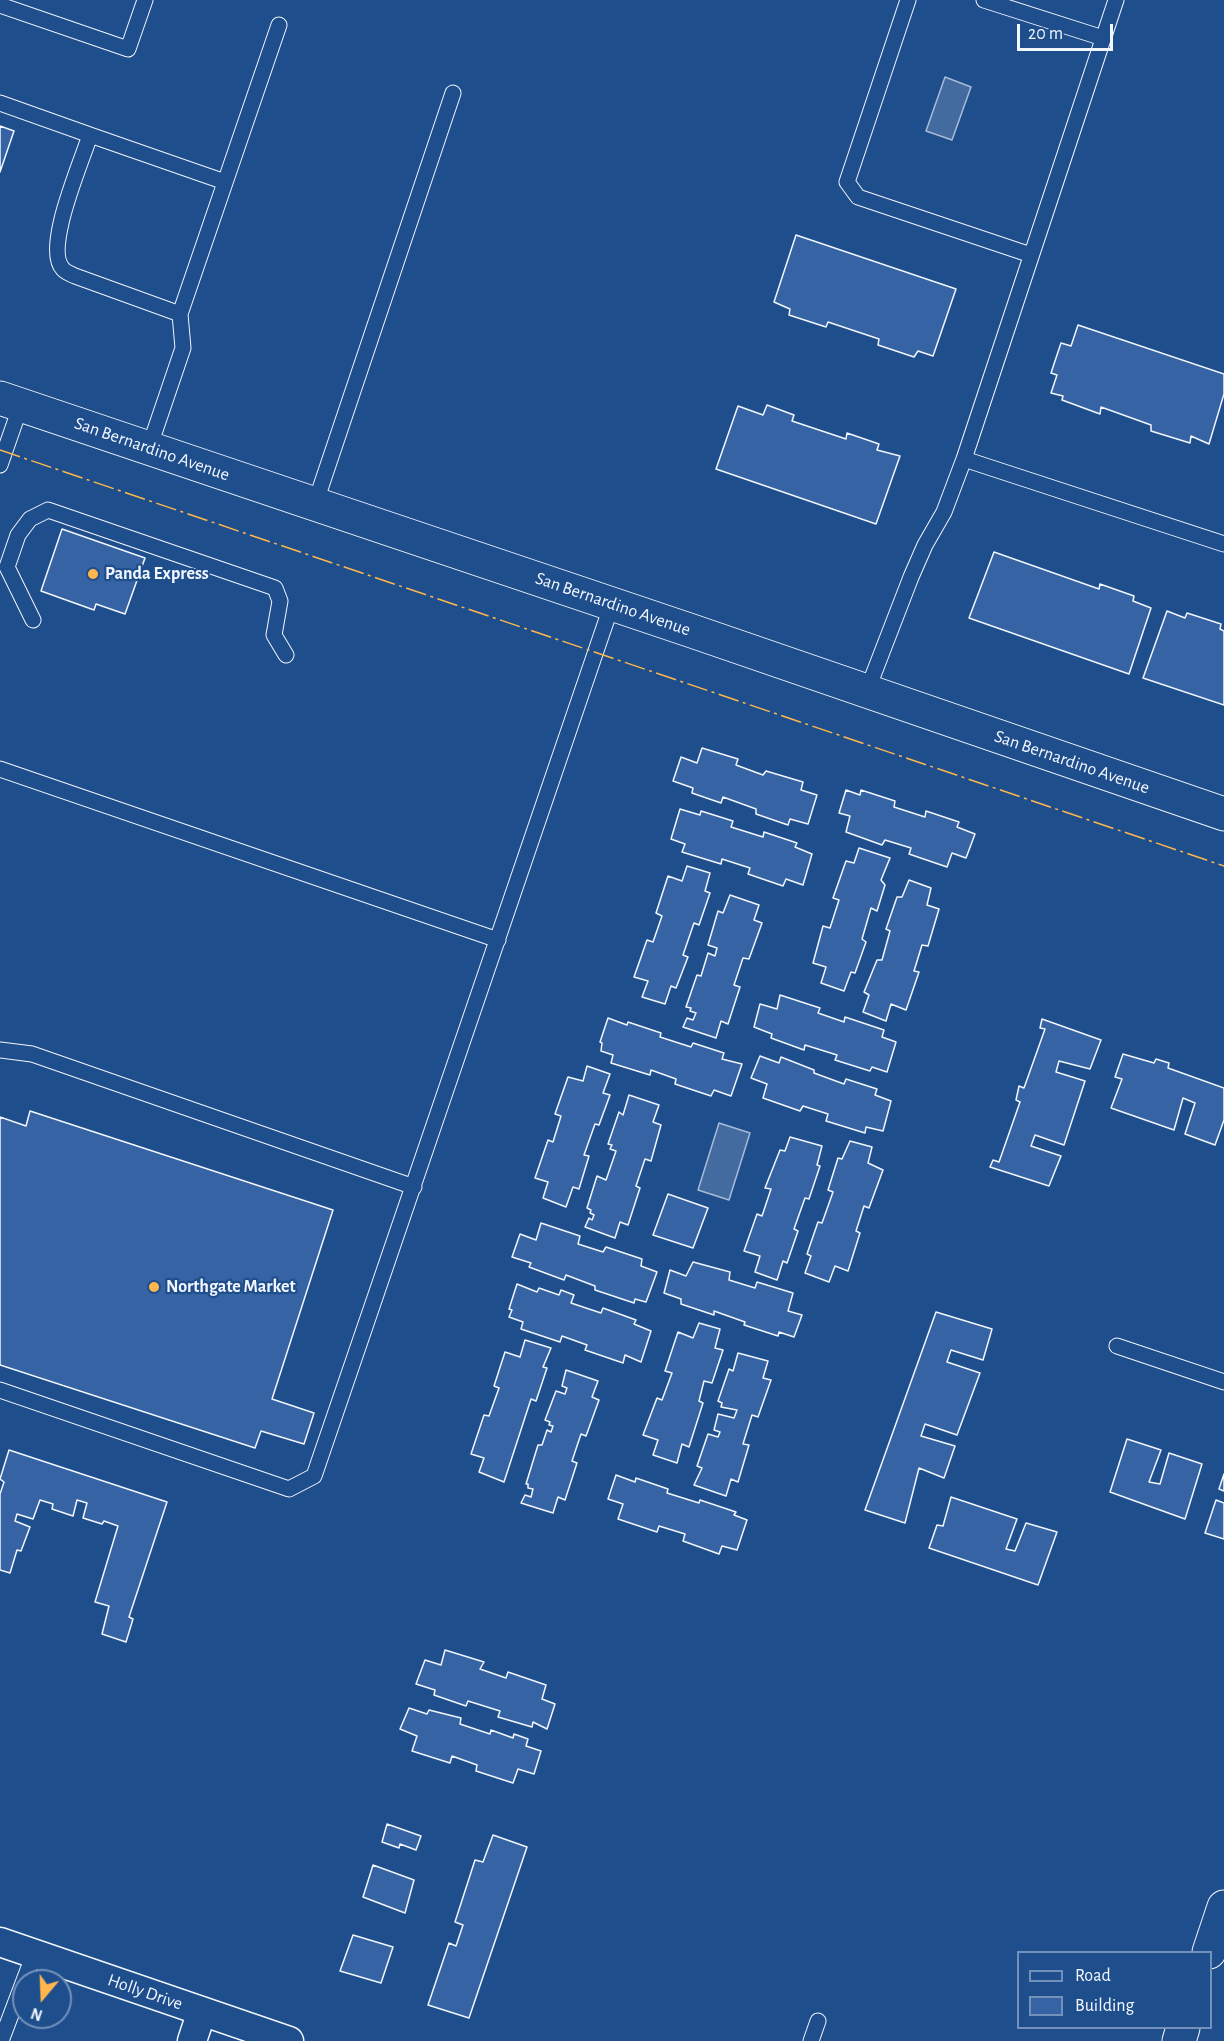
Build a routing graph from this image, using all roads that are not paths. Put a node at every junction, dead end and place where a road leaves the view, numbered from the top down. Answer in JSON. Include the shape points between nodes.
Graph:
{"nodes":[{"id":1,"x":145,"y":0,"type":"edge"},
{"id":2,"x":908,"y":0,"type":"edge"},
{"id":3,"x":984,"y":0,"type":"edge"},
{"id":4,"x":1116,"y":0,"type":"edge"},
{"id":5,"x":0,"y":5,"type":"edge"},
{"id":6,"x":279,"y":25,"type":"dead end"},
{"id":7,"x":1103,"y":38,"type":"junction"},
{"id":8,"x":453,"y":93,"type":"dead end"},
{"id":9,"x":0,"y":103,"type":"edge"},
{"id":10,"x":90,"y":135,"type":"junction"},
{"id":11,"x":225,"y":182,"type":"junction"},
{"id":12,"x":1031,"y":255,"type":"junction"},
{"id":13,"x":180,"y":314,"type":"junction"},
{"id":14,"x":11,"y":401,"type":"edge"},
{"id":15,"x":149,"y":448,"type":"junction"},
{"id":16,"x":964,"y":459,"type":"junction"},
{"id":17,"x":0,"y":465,"type":"edge"},
{"id":18,"x":315,"y":504,"type":"junction"},
{"id":19,"x":1224,"y":544,"type":"edge"},
{"id":20,"x":612,"y":604,"type":"junction"},
{"id":21,"x":33,"y":620,"type":"dead end"},
{"id":22,"x":286,"y":656,"type":"dead end"},
{"id":23,"x":867,"y":691,"type":"junction"},
{"id":24,"x":0,"y":770,"type":"edge"},
{"id":25,"x":1224,"y":814,"type":"edge"},
{"id":26,"x":498,"y":940,"type":"junction"},
{"id":27,"x":0,"y":1050,"type":"edge"},
{"id":28,"x":414,"y":1187,"type":"junction"},
{"id":29,"x":1117,"y":1346,"type":"dead end"},
{"id":30,"x":1224,"y":1382,"type":"edge"},
{"id":31,"x":0,"y":1390,"type":"edge"},
{"id":32,"x":1224,"y":1908,"type":"edge"},
{"id":33,"x":0,"y":1942,"type":"edge"},
{"id":34,"x":1210,"y":1951,"type":"edge"},
{"id":35,"x":34,"y":1954,"type":"junction"},
{"id":36,"x":202,"y":2011,"type":"junction"},
{"id":37,"x":818,"y":2022,"type":"dead end"},
{"id":38,"x":1,"y":2041,"type":"edge"},
{"id":39,"x":192,"y":2041,"type":"edge"},
{"id":40,"x":289,"y":2041,"type":"edge"},
{"id":41,"x":811,"y":2041,"type":"edge"}],
"edges":[{"from":1,"to":5,"type":"lane","via":[[128,49]]},
{"from":2,"to":12,"type":"lane","via":[[847,182],[858,197]]},
{"from":3,"to":7,"type":"lane"},
{"from":4,"to":7,"type":"lane"},
{"from":6,"to":11,"type":"lane"},
{"from":7,"to":12,"type":"lane"},
{"from":8,"to":18,"type":"lane"},
{"from":9,"to":10,"type":"lane"},
{"from":10,"to":11,"type":"lane"},
{"from":10,"to":13,"type":"lane","via":[[58,231],[57,259],[63,269],[75,276]]},
{"from":11,"to":13,"type":"lane"},
{"from":12,"to":16,"type":"lane"},
{"from":13,"to":15,"type":"lane","via":[[183,348]]},
{"from":14,"to":15,"type":"main road","name":"San Bernardino Avenue"},
{"from":14,"to":17,"type":"lane"},
{"from":15,"to":18,"type":"main road","name":"San Bernardino Avenue"},
{"from":16,"to":19,"type":"lane"},
{"from":16,"to":23,"type":"lane","via":[[944,512],[911,577]]},
{"from":18,"to":20,"type":"main road","name":"San Bernardino Avenue"},
{"from":20,"to":23,"type":"main road","name":"San Bernardino Avenue"},
{"from":20,"to":26,"type":"lane"},
{"from":21,"to":22,"type":"lane","via":[[8,567],[18,535],[30,519],[48,510],[275,588],[280,601],[274,635]]},
{"from":23,"to":25,"type":"main road","name":"San Bernardino Avenue"},
{"from":24,"to":26,"type":"lane"},
{"from":26,"to":28,"type":"lane"},
{"from":27,"to":28,"type":"lane","via":[[32,1054]]},
{"from":28,"to":31,"type":"lane","via":[[314,1476],[289,1489]]},
{"from":29,"to":30,"type":"lane"},
{"from":32,"to":34,"type":"main road"},
{"from":33,"to":35,"type":"street","name":"Holly Drive"},
{"from":35,"to":36,"type":"street","name":"Holly Drive"},
{"from":35,"to":38,"type":"lane"},
{"from":36,"to":39,"type":"street"},
{"from":36,"to":40,"type":"street","name":"Holly Drive"},
{"from":37,"to":41,"type":"lane"}]}
